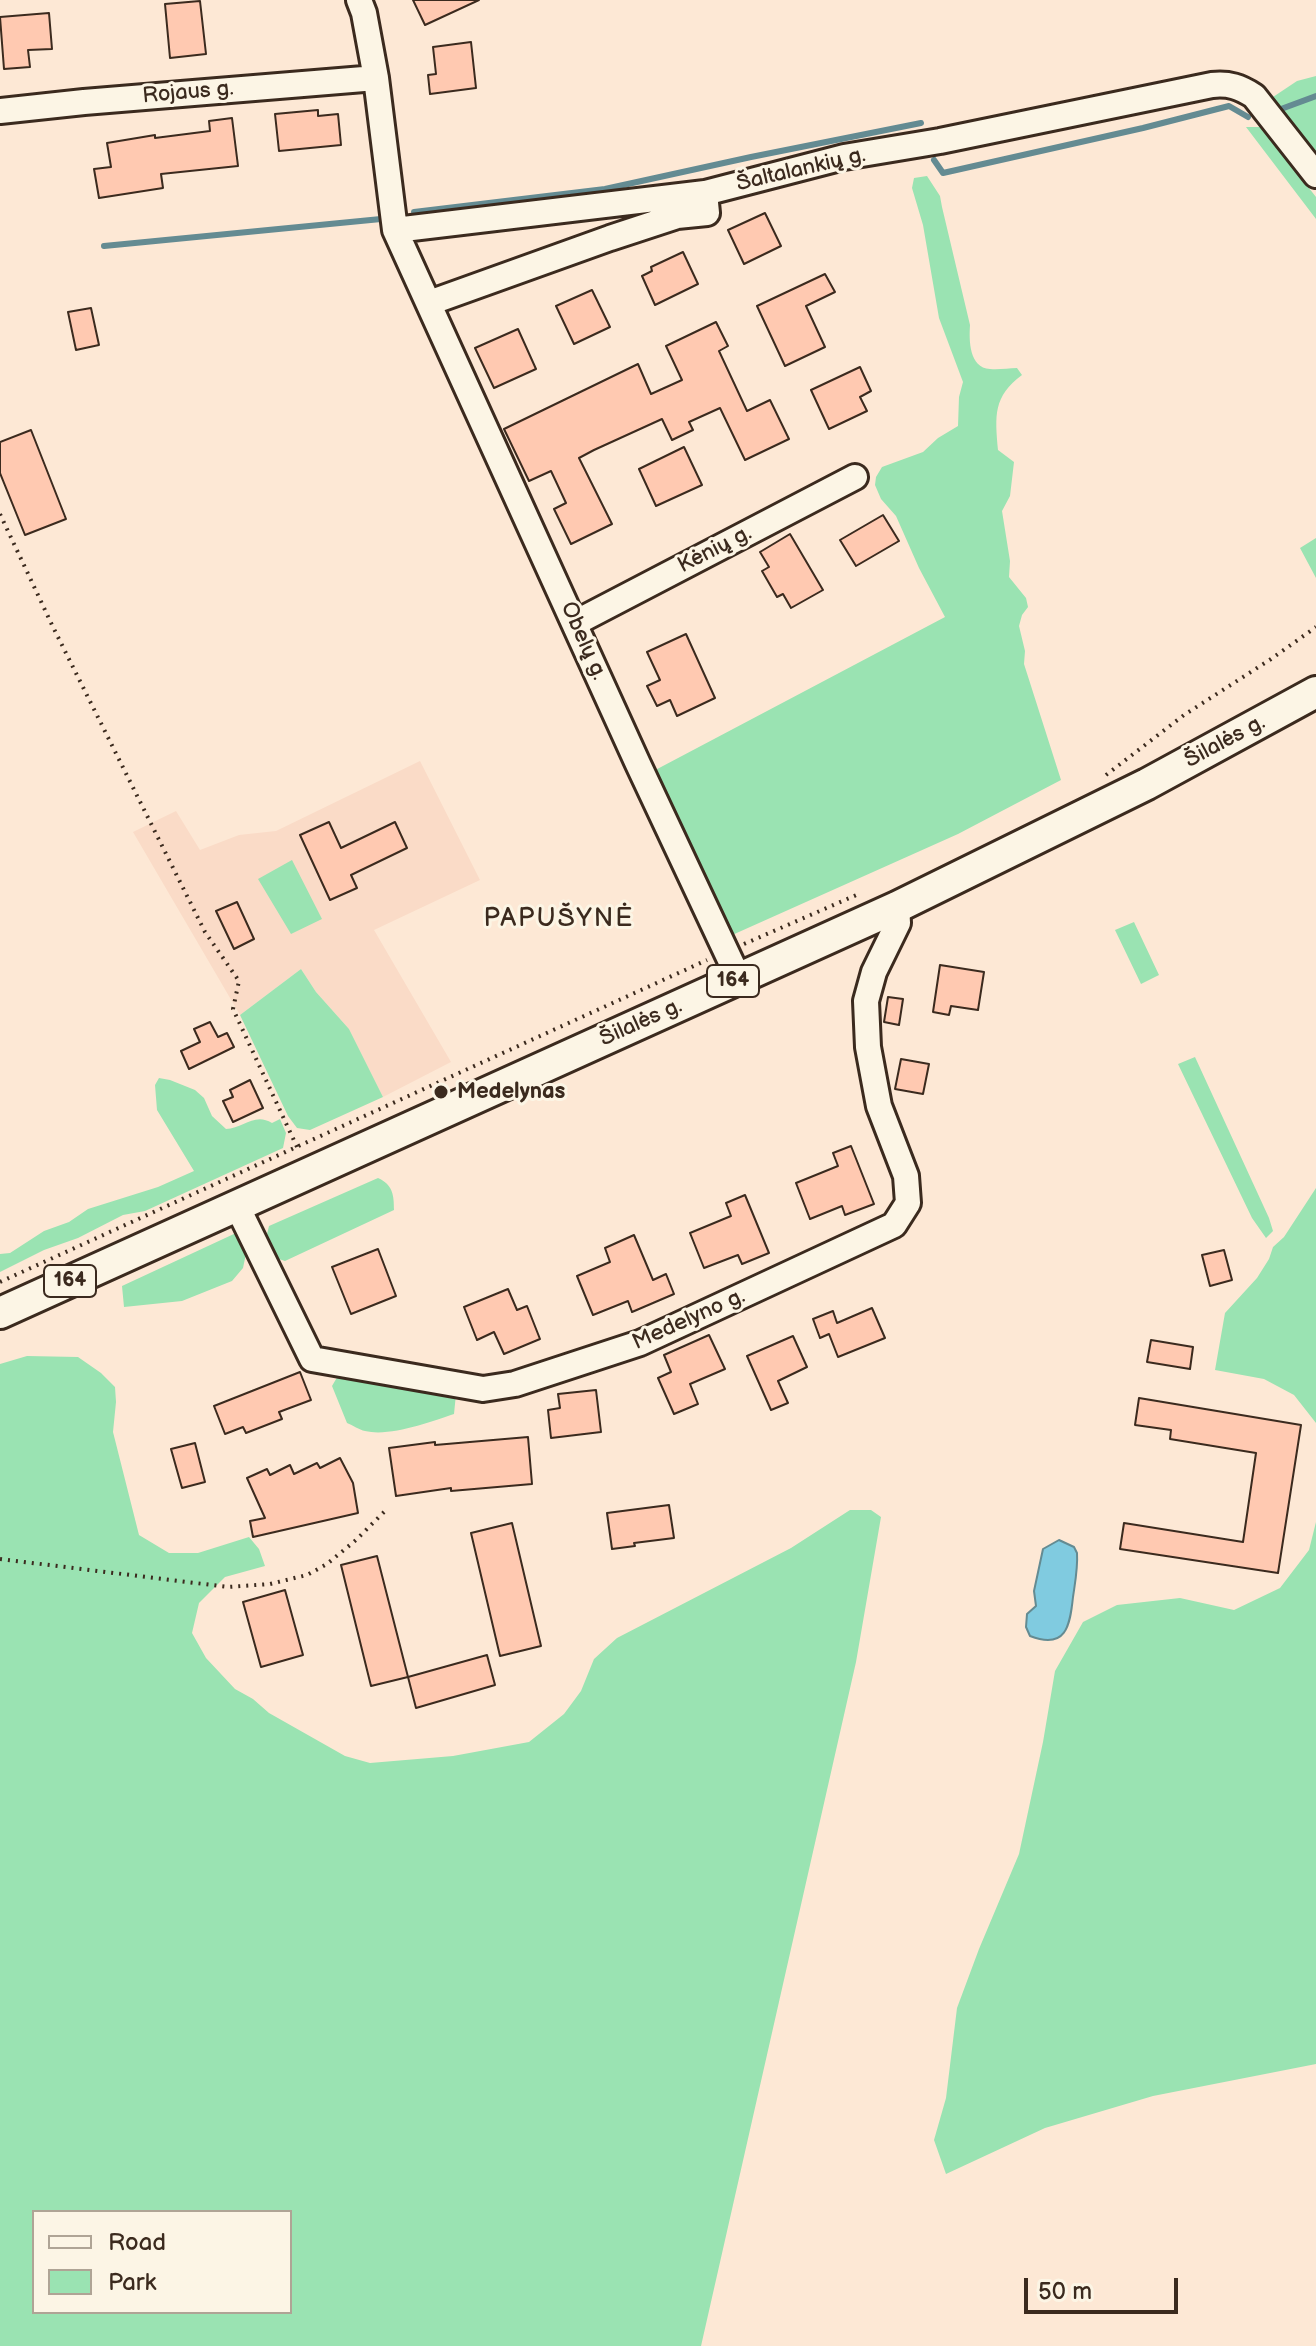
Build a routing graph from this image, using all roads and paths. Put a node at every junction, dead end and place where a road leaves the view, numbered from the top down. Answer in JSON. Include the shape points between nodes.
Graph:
{"nodes":[{"id":1,"x":359,"y":0,"type":"edge"},
{"id":2,"x":376,"y":78,"type":"junction"},
{"id":3,"x":0,"y":111,"type":"edge"},
{"id":4,"x":1316,"y":175,"type":"edge"},
{"id":5,"x":705,"y":193,"type":"junction"},
{"id":6,"x":395,"y":230,"type":"junction"},
{"id":7,"x":429,"y":303,"type":"junction"},
{"id":8,"x":855,"y":477,"type":"dead end"},
{"id":9,"x":0,"y":514,"type":"edge"},
{"id":10,"x":575,"y":623,"type":"junction"},
{"id":11,"x":1316,"y":627,"type":"edge"},
{"id":12,"x":1316,"y":692,"type":"edge"},
{"id":13,"x":1105,"y":776,"type":"dead end"},
{"id":14,"x":872,"y":889,"type":"dead end"},
{"id":15,"x":897,"y":907,"type":"junction"},
{"id":16,"x":726,"y":951,"type":"junction"},
{"id":17,"x":739,"y":979,"type":"junction"},
{"id":18,"x":298,"y":1147,"type":"junction"},
{"id":19,"x":237,"y":1206,"type":"junction"},
{"id":20,"x":0,"y":1282,"type":"edge"},
{"id":21,"x":0,"y":1313,"type":"edge"},
{"id":22,"x":385,"y":1511,"type":"dead end"},
{"id":23,"x":0,"y":1559,"type":"edge"}],
"edges":[{"from":1,"to":2,"type":"street"},
{"from":2,"to":3,"type":"street","name":"Rojaus g."},
{"from":2,"to":6,"type":"street"},
{"from":4,"to":5,"type":"street","name":"Šaltalankių g.","via":[[1254,96],[1226,84],[844,157]]},
{"from":5,"to":6,"type":"street","name":"Šaltalankių g."},
{"from":5,"to":7,"type":"street","via":[[707,213],[677,216]]},
{"from":6,"to":7,"type":"street","name":"Obelų g."},
{"from":7,"to":10,"type":"street","name":"Obelų g."},
{"from":8,"to":10,"type":"street","name":"Kėnių g."},
{"from":9,"to":18,"type":"path","via":[[205,932],[239,981],[233,1009]]},
{"from":10,"to":16,"type":"street","name":"Obelų g."},
{"from":11,"to":13,"type":"path","via":[[1184,715]]},
{"from":12,"to":15,"type":"main road","name":"Šilalės g.","number":"164","via":[[1147,784]]},
{"from":14,"to":16,"type":"path"},
{"from":15,"to":17,"type":"main road","name":"Šilalės g.","number":"164"},
{"from":15,"to":19,"type":"street","name":"Medelyno g.","via":[[898,923],[866,1001],[879,1106],[906,1176],[908,1203],[894,1225],[640,1343],[515,1384],[483,1389],[312,1359]]},
{"from":16,"to":17,"type":"street","name":"Obelų g."},
{"from":16,"to":18,"type":"path"},
{"from":17,"to":19,"type":"main road","name":"Šilalės g.","number":"164"},
{"from":18,"to":20,"type":"path"},
{"from":19,"to":21,"type":"main road","name":"Šilalės g.","number":"164"},
{"from":22,"to":23,"type":"path","via":[[327,1564],[270,1584],[228,1587]]}]}
